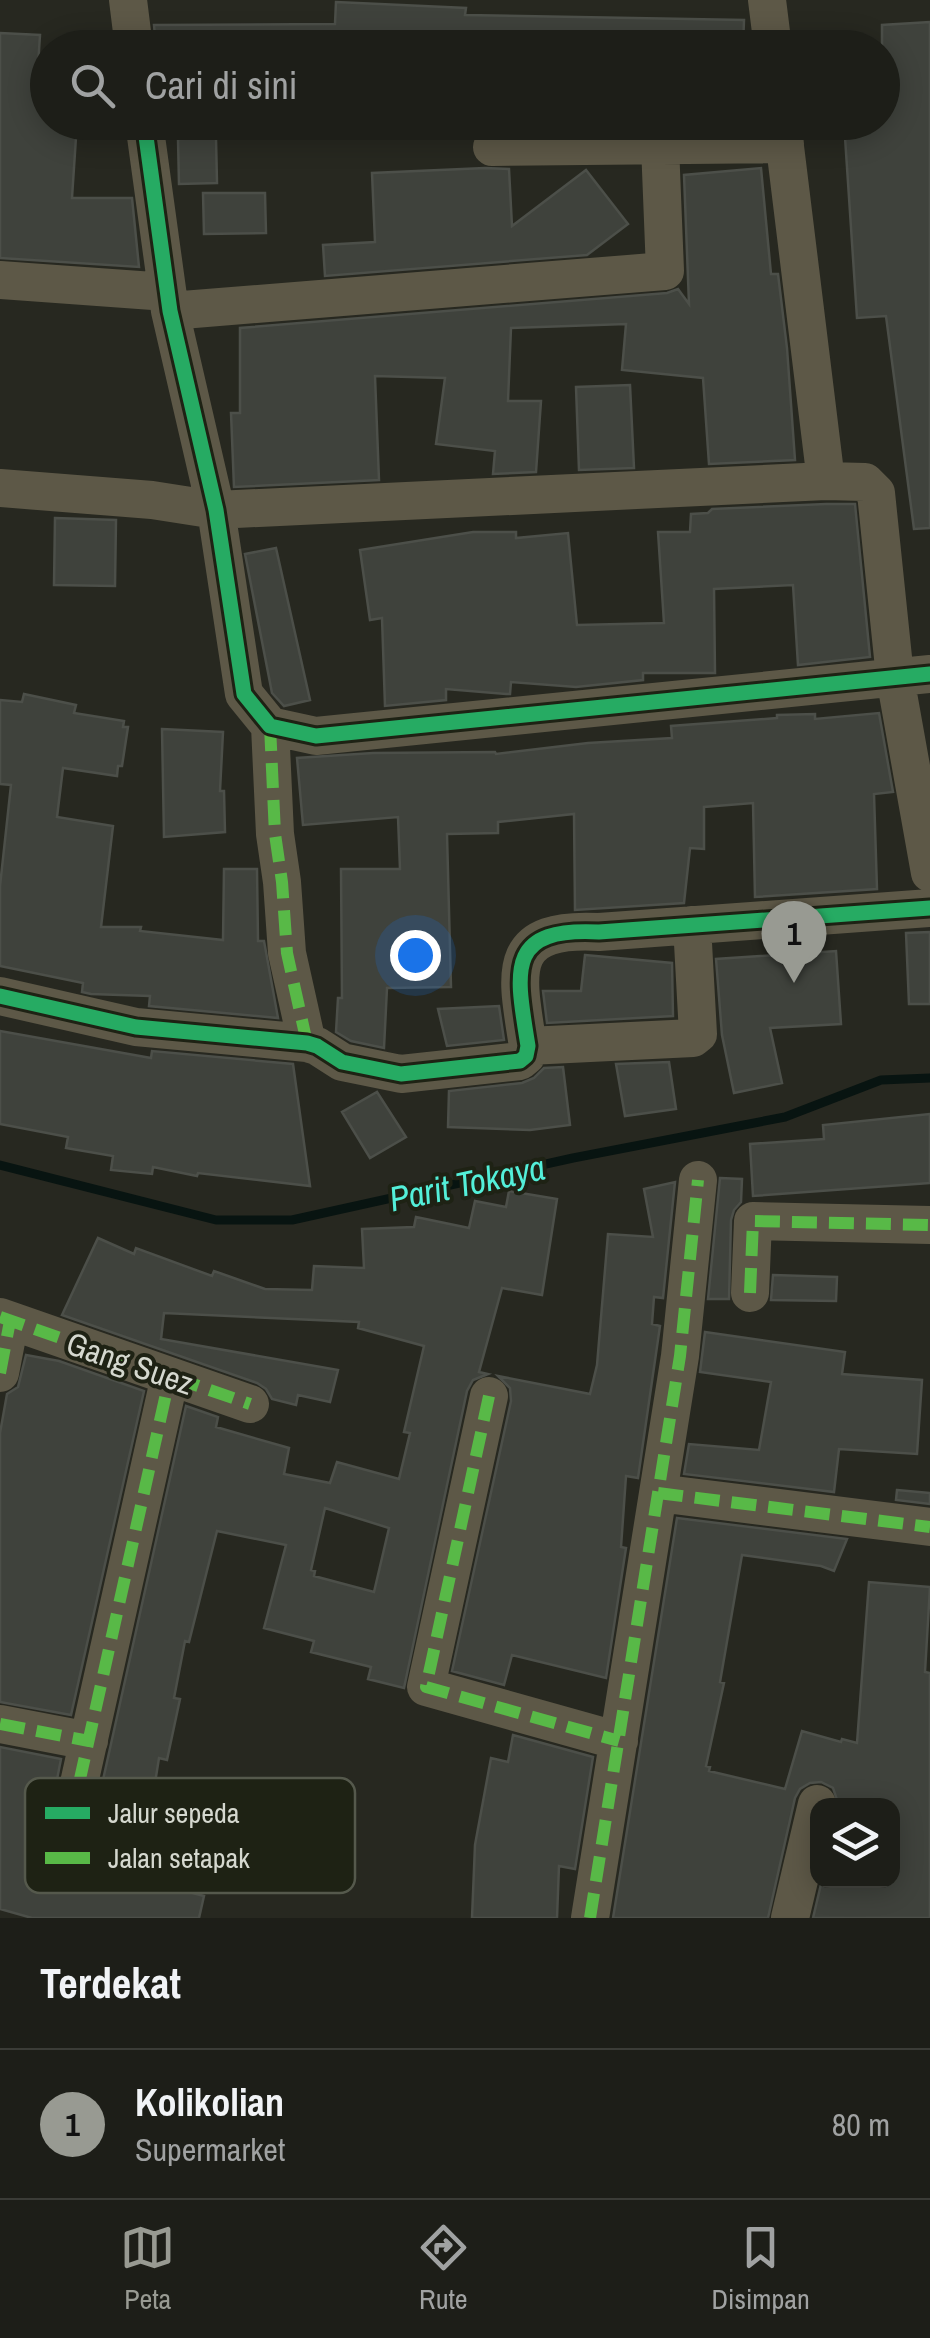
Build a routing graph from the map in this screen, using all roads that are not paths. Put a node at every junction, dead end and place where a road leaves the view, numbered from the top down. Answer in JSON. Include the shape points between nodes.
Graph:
{"nodes":[{"id":1,"x":128,"y":0,"type":"edge"},
{"id":2,"x":767,"y":0,"type":"edge"},
{"id":3,"x":132,"y":30,"type":"edge"},
{"id":4,"x":771,"y":30,"type":"edge"},
{"id":5,"x":147,"y":140,"type":"edge"},
{"id":6,"x":711,"y":140,"type":"edge"},
{"id":7,"x":784,"y":140,"type":"edge"},
{"id":8,"x":660,"y":145,"type":"junction"},
{"id":9,"x":492,"y":147,"type":"dead end"},
{"id":10,"x":0,"y":280,"type":"edge"},
{"id":11,"x":169,"y":301,"type":"junction"},
{"id":12,"x":826,"y":481,"type":"junction"},
{"id":13,"x":0,"y":488,"type":"edge"},
{"id":14,"x":216,"y":510,"type":"junction"},
{"id":15,"x":912,"y":675,"type":"edge"},
{"id":16,"x":270,"y":726,"type":"junction"},
{"id":17,"x":930,"y":872,"type":"edge"},
{"id":18,"x":930,"y":908,"type":"edge"},
{"id":19,"x":692,"y":925,"type":"junction"},
{"id":20,"x":0,"y":996,"type":"edge"},
{"id":21,"x":306,"y":1043,"type":"junction"},
{"id":22,"x":528,"y":1046,"type":"junction"},
{"id":23,"x":698,"y":1180,"type":"dead end"},
{"id":24,"x":930,"y":1225,"type":"edge"},
{"id":25,"x":750,"y":1294,"type":"dead end"},
{"id":26,"x":5,"y":1319,"type":"edge"},
{"id":27,"x":0,"y":1373,"type":"edge"},
{"id":28,"x":170,"y":1376,"type":"junction"},
{"id":29,"x":490,"y":1396,"type":"dead end"},
{"id":30,"x":250,"y":1404,"type":"dead end"},
{"id":31,"x":658,"y":1494,"type":"junction"},
{"id":32,"x":930,"y":1527,"type":"edge"},
{"id":33,"x":0,"y":1724,"type":"edge"},
{"id":34,"x":89,"y":1741,"type":"junction"},
{"id":35,"x":618,"y":1742,"type":"junction"},
{"id":36,"x":81,"y":1778,"type":"edge"},
{"id":37,"x":810,"y":1834,"type":"edge"},
{"id":38,"x":590,"y":1918,"type":"edge"},
{"id":39,"x":790,"y":1918,"type":"edge"}],
"edges":[{"from":1,"to":3,"type":"street"},
{"from":2,"to":4,"type":"street"},
{"from":5,"to":11,"type":"street"},
{"from":6,"to":8,"type":"street"},
{"from":7,"to":12,"type":"street"},
{"from":8,"to":9,"type":"street"},
{"from":8,"to":11,"type":"street","via":[[666,271]]},
{"from":10,"to":11,"type":"street"},
{"from":11,"to":14,"type":"street"},
{"from":12,"to":14,"type":"street"},
{"from":12,"to":15,"type":"street","via":[[864,482],[876,493]]},
{"from":13,"to":14,"type":"street"},
{"from":14,"to":16,"type":"street","via":[[244,694]]},
{"from":15,"to":16,"type":"street","via":[[316,736]]},
{"from":15,"to":17,"type":"street"},
{"from":16,"to":21,"type":"street","via":[[287,953]]},
{"from":18,"to":19,"type":"street"},
{"from":19,"to":22,"type":"street","via":[[557,932],[532,942],[521,981]]},
{"from":19,"to":22,"type":"street","via":[[698,1034],[693,1038]]},
{"from":20,"to":21,"type":"street","via":[[136,1027]]},
{"from":21,"to":22,"type":"street","via":[[342,1062],[401,1074],[520,1060]]},
{"from":23,"to":31,"type":"street"},
{"from":24,"to":25,"type":"street","via":[[753,1222]]},
{"from":26,"to":27,"type":"street","name":"Gang Suez"},
{"from":26,"to":28,"type":"street","name":"Gang Suez"},
{"from":28,"to":30,"type":"street","name":"Gang Suez"},
{"from":28,"to":34,"type":"street"},
{"from":29,"to":35,"type":"street","via":[[426,1688]]},
{"from":31,"to":32,"type":"street"},
{"from":31,"to":35,"type":"street"},
{"from":33,"to":34,"type":"street"},
{"from":34,"to":36,"type":"street"},
{"from":35,"to":38,"type":"street"},
{"from":37,"to":39,"type":"street"}]}
